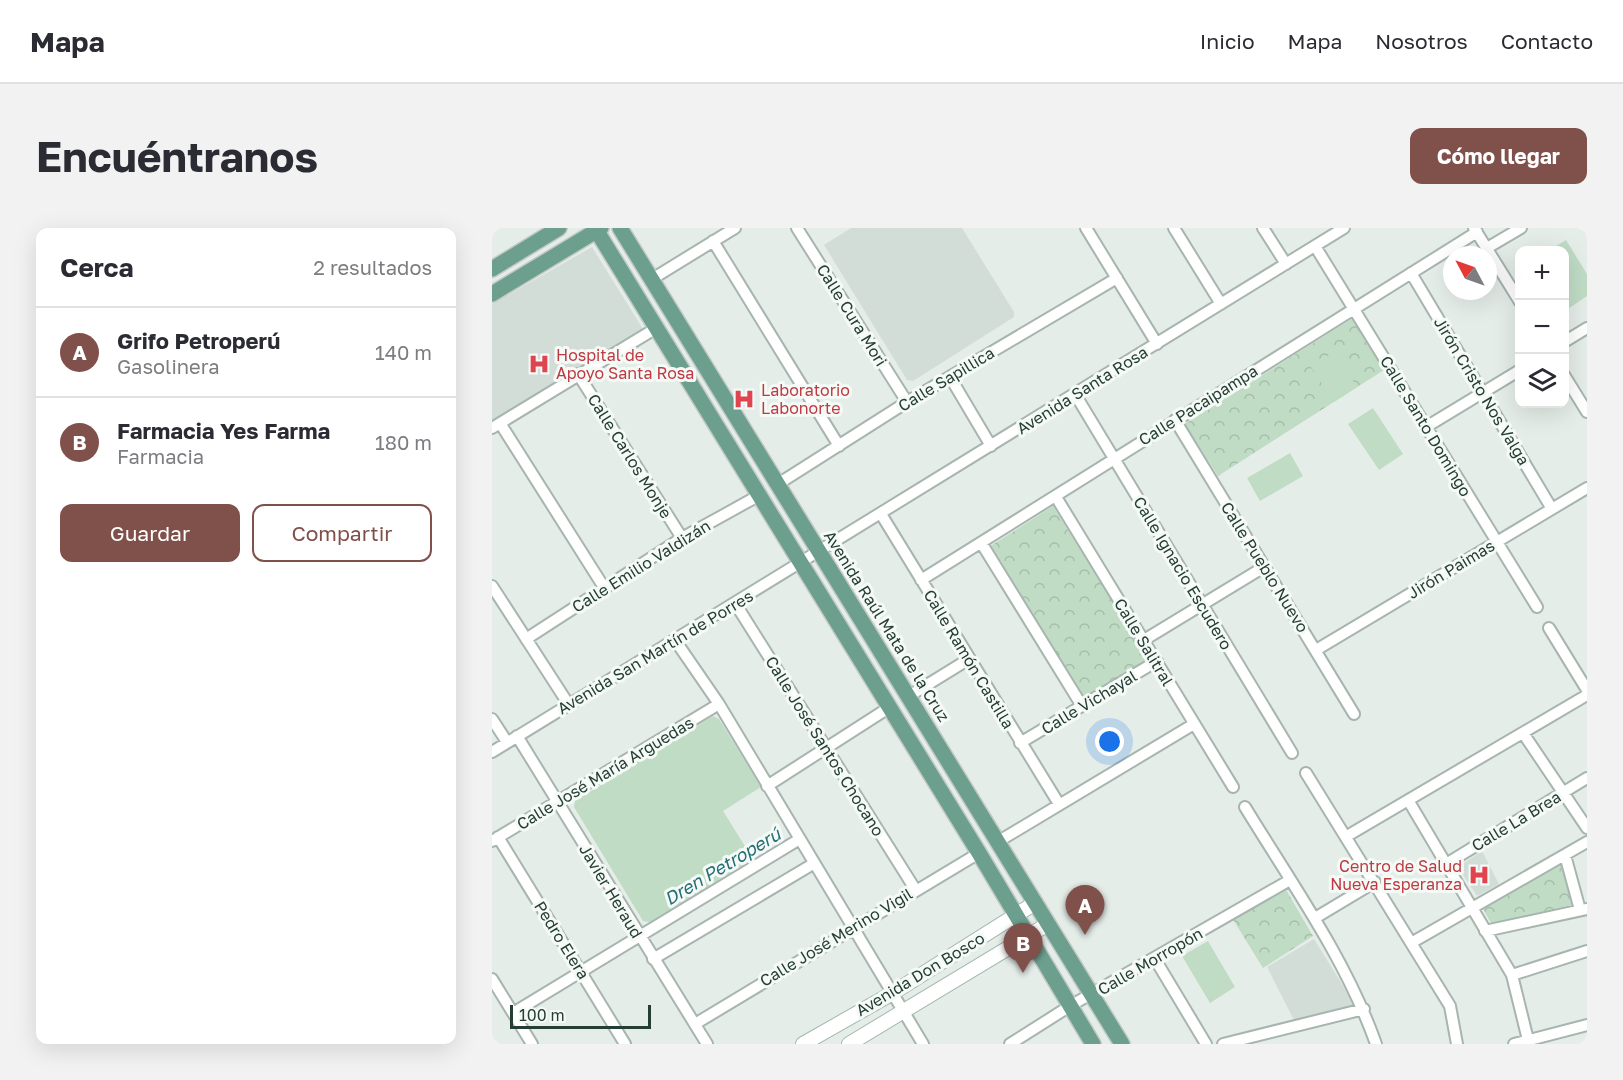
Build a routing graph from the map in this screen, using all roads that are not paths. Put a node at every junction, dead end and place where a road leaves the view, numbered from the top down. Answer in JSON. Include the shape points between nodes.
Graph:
{"nodes":[{"id":1,"x":558,"y":228,"type":"edge"},
{"id":2,"x":620,"y":228,"type":"edge"},
{"id":3,"x":735,"y":228,"type":"edge"},
{"id":4,"x":797,"y":228,"type":"edge"},
{"id":5,"x":1086,"y":228,"type":"edge"},
{"id":6,"x":1174,"y":228,"type":"edge"},
{"id":7,"x":1263,"y":228,"type":"edge"},
{"id":8,"x":1344,"y":228,"type":"edge"},
{"id":9,"x":1521,"y":228,"type":"edge"},
{"id":10,"x":598,"y":229,"type":"edge"},
{"id":11,"x":1476,"y":230,"type":"edge"},
{"id":12,"x":713,"y":241,"type":"junction"},
{"id":13,"x":1315,"y":246,"type":"junction"},
{"id":14,"x":1486,"y":246,"type":"edge"},
{"id":15,"x":1490,"y":246,"type":"edge"},
{"id":16,"x":1286,"y":264,"type":"junction"},
{"id":17,"x":1497,"y":264,"type":"edge"},
{"id":18,"x":492,"y":269,"type":"edge"},
{"id":19,"x":1411,"y":273,"type":"junction"},
{"id":20,"x":1117,"y":278,"type":"junction"},
{"id":21,"x":652,"y":279,"type":"junction"},
{"id":22,"x":492,"y":294,"type":"edge"},
{"id":23,"x":1519,"y":300,"type":"edge"},
{"id":24,"x":1221,"y":304,"type":"junction"},
{"id":25,"x":1355,"y":308,"type":"junction"},
{"id":26,"x":658,"y":327,"type":"junction"},
{"id":27,"x":1587,"y":328,"type":"edge"},
{"id":28,"x":1569,"y":339,"type":"edge"},
{"id":29,"x":1157,"y":344,"type":"junction"},
{"id":30,"x":1515,"y":373,"type":"edge"},
{"id":31,"x":578,"y":374,"type":"junction"},
{"id":32,"x":950,"y":376,"type":"junction"},
{"id":33,"x":1569,"y":383,"type":"edge"},
{"id":34,"x":1483,"y":393,"type":"junction"},
{"id":35,"x":1074,"y":394,"type":"junction"},
{"id":36,"x":907,"y":402,"type":"junction"},
{"id":37,"x":1587,"y":412,"type":"edge"},
{"id":38,"x":1174,"y":420,"type":"junction"},
{"id":39,"x":496,"y":426,"type":"edge"},
{"id":40,"x":1426,"y":428,"type":"junction"},
{"id":41,"x":839,"y":446,"type":"junction"},
{"id":42,"x":991,"y":446,"type":"junction"},
{"id":43,"x":1113,"y":458,"type":"junction"},
{"id":44,"x":778,"y":484,"type":"junction"},
{"id":45,"x":1587,"y":489,"type":"edge"},
{"id":46,"x":758,"y":496,"type":"junction"},
{"id":47,"x":1056,"y":497,"type":"junction"},
{"id":48,"x":1552,"y":508,"type":"junction"},
{"id":49,"x":881,"y":514,"type":"junction"},
{"id":50,"x":682,"y":538,"type":"junction"},
{"id":51,"x":1497,"y":542,"type":"junction"},
{"id":52,"x":982,"y":544,"type":"junction"},
{"id":53,"x":819,"y":552,"type":"junction"},
{"id":54,"x":800,"y":563,"type":"junction"},
{"id":55,"x":1264,"y":567,"type":"junction"},
{"id":56,"x":921,"y":580,"type":"junction"},
{"id":57,"x":492,"y":586,"type":"edge"},
{"id":58,"x":605,"y":589,"type":"junction"},
{"id":59,"x":735,"y":603,"type":"junction"},
{"id":60,"x":1202,"y":604,"type":"junction"},
{"id":61,"x":1536,"y":607,"type":"dead end"},
{"id":62,"x":1549,"y":628,"type":"dead end"},
{"id":63,"x":526,"y":639,"type":"junction"},
{"id":64,"x":675,"y":640,"type":"junction"},
{"id":65,"x":1144,"y":640,"type":"junction"},
{"id":66,"x":1316,"y":650,"type":"junction"},
{"id":67,"x":969,"y":659,"type":"junction"},
{"id":68,"x":1157,"y":661,"type":"junction"},
{"id":69,"x":1587,"y":690,"type":"edge"},
{"id":70,"x":1587,"y":695,"type":"edge"},
{"id":71,"x":909,"y":696,"type":"junction"},
{"id":72,"x":719,"y":704,"type":"junction"},
{"id":73,"x":568,"y":705,"type":"junction"},
{"id":74,"x":1082,"y":706,"type":"junction"},
{"id":75,"x":890,"y":707,"type":"junction"},
{"id":76,"x":1354,"y":714,"type":"dead end"},
{"id":77,"x":492,"y":719,"type":"edge"},
{"id":78,"x":1194,"y":724,"type":"junction"},
{"id":79,"x":1523,"y":733,"type":"junction"},
{"id":80,"x":517,"y":736,"type":"junction"},
{"id":81,"x":507,"y":742,"type":"junction"},
{"id":82,"x":1020,"y":742,"type":"junction"},
{"id":83,"x":828,"y":750,"type":"junction"},
{"id":84,"x":492,"y":752,"type":"edge"},
{"id":85,"x":1292,"y":753,"type":"dead end"},
{"id":86,"x":1306,"y":773,"type":"dead end"},
{"id":87,"x":1587,"y":778,"type":"edge"},
{"id":88,"x":767,"y":786,"type":"junction"},
{"id":89,"x":1233,"y":787,"type":"dead end"},
{"id":90,"x":1564,"y":792,"type":"junction"},
{"id":91,"x":1408,"y":800,"type":"junction"},
{"id":92,"x":557,"y":802,"type":"junction"},
{"id":93,"x":1059,"y":804,"type":"junction"},
{"id":94,"x":1245,"y":807,"type":"dead end"},
{"id":95,"x":1587,"y":828,"type":"edge"},
{"id":96,"x":1347,"y":836,"type":"junction"},
{"id":97,"x":495,"y":839,"type":"edge"},
{"id":98,"x":798,"y":840,"type":"junction"},
{"id":99,"x":999,"y":841,"type":"junction"},
{"id":100,"x":1587,"y":842,"type":"edge"},
{"id":101,"x":979,"y":853,"type":"junction"},
{"id":102,"x":1565,"y":855,"type":"junction"},
{"id":103,"x":813,"y":864,"type":"junction"},
{"id":104,"x":1446,"y":864,"type":"junction"},
{"id":105,"x":1290,"y":880,"type":"junction"},
{"id":106,"x":1375,"y":882,"type":"junction"},
{"id":107,"x":915,"y":889,"type":"junction"},
{"id":108,"x":1035,"y":903,"type":"junction"},
{"id":109,"x":1472,"y":907,"type":"junction"},
{"id":110,"x":1584,"y":910,"type":"edge"},
{"id":111,"x":1017,"y":915,"type":"junction"},
{"id":112,"x":1315,"y":918,"type":"junction"},
{"id":113,"x":1048,"y":924,"type":"junction"},
{"id":114,"x":853,"y":928,"type":"junction"},
{"id":115,"x":1485,"y":931,"type":"junction"},
{"id":116,"x":639,"y":936,"type":"junction"},
{"id":117,"x":1028,"y":936,"type":"junction"},
{"id":118,"x":1411,"y":943,"type":"junction"},
{"id":119,"x":1587,"y":951,"type":"edge"},
{"id":120,"x":653,"y":959,"type":"junction"},
{"id":121,"x":1155,"y":959,"type":"junction"},
{"id":122,"x":581,"y":971,"type":"junction"},
{"id":123,"x":1512,"y":975,"type":"junction"},
{"id":124,"x":492,"y":979,"type":"edge"},
{"id":125,"x":891,"y":994,"type":"junction"},
{"id":126,"x":1091,"y":994,"type":"junction"},
{"id":127,"x":1070,"y":1006,"type":"junction"},
{"id":128,"x":1364,"y":1009,"type":"junction"},
{"id":129,"x":902,"y":1012,"type":"junction"},
{"id":130,"x":513,"y":1013,"type":"junction"},
{"id":131,"x":695,"y":1024,"type":"junction"},
{"id":132,"x":1587,"y":1025,"type":"edge"},
{"id":133,"x":1529,"y":1042,"type":"edge"},
{"id":134,"x":532,"y":1044,"type":"edge"},
{"id":135,"x":625,"y":1044,"type":"edge"},
{"id":136,"x":707,"y":1044,"type":"edge"},
{"id":137,"x":803,"y":1044,"type":"edge"},
{"id":138,"x":849,"y":1044,"type":"edge"},
{"id":139,"x":922,"y":1044,"type":"edge"},
{"id":140,"x":1010,"y":1044,"type":"edge"},
{"id":141,"x":1093,"y":1044,"type":"edge"},
{"id":142,"x":1122,"y":1044,"type":"edge"},
{"id":143,"x":1206,"y":1044,"type":"edge"},
{"id":144,"x":1224,"y":1044,"type":"edge"},
{"id":145,"x":1376,"y":1044,"type":"edge"},
{"id":146,"x":1457,"y":1044,"type":"edge"},
{"id":147,"x":1514,"y":1044,"type":"edge"}],
"edges":[{"from":1,"to":18,"type":"main road"},
{"from":2,"to":21,"type":"main road","name":"Avenida Raúl Mata de la Cruz"},
{"from":3,"to":12,"type":"street"},
{"from":4,"to":36,"type":"street","name":"Calle Cura Mori"},
{"from":5,"to":20,"type":"street"},
{"from":6,"to":24,"type":"street"},
{"from":7,"to":16,"type":"street"},
{"from":8,"to":13,"type":"street","name":"Avenida Santa Rosa"},
{"from":9,"to":15,"type":"street"},
{"from":10,"to":22,"type":"main road"},
{"from":10,"to":26,"type":"main road"},
{"from":11,"to":14,"type":"street"},
{"from":11,"to":19,"type":"street","name":"Calle Pacaipampa"},
{"from":12,"to":21,"type":"street"},
{"from":12,"to":41,"type":"street"},
{"from":13,"to":16,"type":"street","name":"Avenida Santa Rosa"},
{"from":13,"to":25,"type":"street","name":"Calle Santo Domingo"},
{"from":16,"to":24,"type":"street","name":"Avenida Santa Rosa"},
{"from":17,"to":23,"type":"street"},
{"from":19,"to":25,"type":"street","name":"Calle Pacaipampa"},
{"from":19,"to":34,"type":"street","name":"Jirón Cristo Nos Valga"},
{"from":20,"to":29,"type":"street"},
{"from":20,"to":32,"type":"street","name":"Calle Sapillica"},
{"from":21,"to":44,"type":"main road","name":"Avenida Raúl Mata de la Cruz"},
{"from":24,"to":29,"type":"street","name":"Avenida Santa Rosa"},
{"from":25,"to":38,"type":"street","name":"Calle Pacaipampa"},
{"from":25,"to":40,"type":"street","name":"Calle Santo Domingo"},
{"from":26,"to":31,"type":"street"},
{"from":26,"to":46,"type":"main road"},
{"from":27,"to":28,"type":"street"},
{"from":29,"to":35,"type":"street","name":"Avenida Santa Rosa"},
{"from":30,"to":34,"type":"street"},
{"from":31,"to":39,"type":"street"},
{"from":31,"to":50,"type":"street","name":"Calle Carlos Monje"},
{"from":32,"to":36,"type":"street","name":"Calle Sapillica"},
{"from":32,"to":42,"type":"street"},
{"from":33,"to":37,"type":"street"},
{"from":34,"to":40,"type":"street"},
{"from":34,"to":48,"type":"street","name":"Jirón Cristo Nos Valga"},
{"from":35,"to":42,"type":"street","name":"Avenida Santa Rosa"},
{"from":35,"to":43,"type":"street","name":"Calle Ignacio Escudero"},
{"from":36,"to":41,"type":"street","name":"Calle Sapillica"},
{"from":38,"to":43,"type":"street","name":"Calle Pacaipampa"},
{"from":38,"to":55,"type":"street","name":"Calle Pueblo Nuevo"},
{"from":39,"to":58,"type":"street"},
{"from":40,"to":51,"type":"street","name":"Calle Santo Domingo"},
{"from":41,"to":44,"type":"street","name":"Calle Sapillica"},
{"from":42,"to":49,"type":"street","name":"Avenida Santa Rosa"},
{"from":43,"to":47,"type":"street","name":"Calle Pacaipampa"},
{"from":43,"to":60,"type":"street","name":"Calle Ignacio Escudero"},
{"from":44,"to":53,"type":"main road","name":"Avenida Raúl Mata de la Cruz"},
{"from":45,"to":48,"type":"street","name":"Jirón Paimas"},
{"from":46,"to":50,"type":"street","name":"Calle Emilio Valdizán"},
{"from":46,"to":54,"type":"main road"},
{"from":47,"to":52,"type":"street","name":"Calle Pacaipampa"},
{"from":47,"to":65,"type":"street","name":"Calle Salitral"},
{"from":48,"to":51,"type":"street","name":"Jirón Paimas"},
{"from":49,"to":53,"type":"street","name":"Avenida Santa Rosa"},
{"from":49,"to":56,"type":"street","name":"Calle Ramón Castilla"},
{"from":50,"to":58,"type":"street","name":"Calle Emilio Valdizán"},
{"from":51,"to":61,"type":"street","name":"Calle Santo Domingo"},
{"from":51,"to":66,"type":"street","name":"Jirón Paimas"},
{"from":52,"to":56,"type":"street","name":"Calle Pacaipampa"},
{"from":52,"to":74,"type":"street"},
{"from":53,"to":54,"type":"street","name":"Avenida San Martín de Porres"},
{"from":53,"to":71,"type":"main road","name":"Avenida Raúl Mata de la Cruz"},
{"from":54,"to":59,"type":"street","name":"Avenida San Martín de Porres"},
{"from":54,"to":75,"type":"main road"},
{"from":55,"to":60,"type":"street"},
{"from":55,"to":66,"type":"street","name":"Calle Pueblo Nuevo"},
{"from":56,"to":67,"type":"street","name":"Calle Ramón Castilla"},
{"from":57,"to":63,"type":"street"},
{"from":58,"to":63,"type":"street","name":"Calle Emilio Valdizán"},
{"from":59,"to":64,"type":"street","name":"Avenida San Martín de Porres"},
{"from":59,"to":83,"type":"street","name":"Calle José Santos Chocano"},
{"from":60,"to":65,"type":"street"},
{"from":60,"to":85,"type":"street","name":"Calle Ignacio Escudero"},
{"from":62,"to":69,"type":"street"},
{"from":63,"to":73,"type":"street"},
{"from":64,"to":72,"type":"street"},
{"from":64,"to":73,"type":"street","name":"Avenida San Martín de Porres"},
{"from":65,"to":68,"type":"street","name":"Calle Salitral"},
{"from":66,"to":76,"type":"street","name":"Calle Pueblo Nuevo"},
{"from":67,"to":71,"type":"street"},
{"from":67,"to":82,"type":"street","name":"Calle Ramón Castilla"},
{"from":68,"to":74,"type":"street","name":"Calle Vichayal"},
{"from":68,"to":78,"type":"street","name":"Calle Salitral"},
{"from":70,"to":79,"type":"street"},
{"from":71,"to":99,"type":"main road","name":"Avenida Raúl Mata de la Cruz"},
{"from":72,"to":88,"type":"street"},
{"from":72,"to":92,"type":"street","name":"Calle José María Arguedas"},
{"from":73,"to":80,"type":"street","name":"Avenida San Martín de Porres"},
{"from":74,"to":82,"type":"street","name":"Calle Vichayal"},
{"from":75,"to":83,"type":"street"},
{"from":75,"to":101,"type":"main road"},
{"from":77,"to":81,"type":"street"},
{"from":78,"to":89,"type":"street","name":"Calle Salitral"},
{"from":78,"to":93,"type":"street"},
{"from":79,"to":90,"type":"street"},
{"from":79,"to":91,"type":"street"},
{"from":80,"to":81,"type":"street","name":"Avenida San Martín de Porres"},
{"from":80,"to":92,"type":"street","name":"Javier Heraud"},
{"from":81,"to":84,"type":"street","name":"Avenida San Martín de Porres"},
{"from":82,"to":93,"type":"street","name":"Calle Ramón Castilla"},
{"from":83,"to":88,"type":"street"},
{"from":83,"to":107,"type":"street","name":"Calle José Santos Chocano"},
{"from":86,"to":96,"type":"street"},
{"from":87,"to":90,"type":"street","name":"Calle La Brea"},
{"from":88,"to":98,"type":"street"},
{"from":90,"to":95,"type":"street"},
{"from":90,"to":104,"type":"street","name":"Calle La Brea"},
{"from":91,"to":96,"type":"street"},
{"from":91,"to":104,"type":"street"},
{"from":92,"to":97,"type":"street","name":"Calle José María Arguedas"},
{"from":92,"to":116,"type":"street","name":"Javier Heraud"},
{"from":93,"to":99,"type":"street"},
{"from":94,"to":105,"type":"street"},
{"from":96,"to":106,"type":"street"},
{"from":97,"to":122,"type":"street","name":"Pedro Elera"},
{"from":98,"to":103,"type":"street"},
{"from":98,"to":116,"type":"street"},
{"from":99,"to":108,"type":"main road","name":"Avenida Raúl Mata de la Cruz"},
{"from":100,"to":102,"type":"street"},
{"from":101,"to":107,"type":"street","name":"Calle José Merino Vigil"},
{"from":101,"to":111,"type":"main road"},
{"from":102,"to":109,"type":"street"},
{"from":102,"to":110,"type":"street"},
{"from":103,"to":114,"type":"street"},
{"from":103,"to":120,"type":"street"},
{"from":104,"to":109,"type":"street"},
{"from":105,"to":112,"type":"street"},
{"from":105,"to":121,"type":"street","name":"Calle Morropón"},
{"from":106,"to":112,"type":"street"},
{"from":106,"to":118,"type":"street"},
{"from":107,"to":114,"type":"street","name":"Calle José Merino Vigil"},
{"from":108,"to":111,"type":"street","name":"Avenida Don Bosco"},
{"from":108,"to":113,"type":"main road","name":"Avenida Raúl Mata de la Cruz"},
{"from":109,"to":115,"type":"street"},
{"from":109,"to":118,"type":"street"},
{"from":110,"to":115,"type":"street"},
{"from":111,"to":117,"type":"main road"},
{"from":111,"to":125,"type":"street","name":"Avenida Don Bosco"},
{"from":112,"to":128,"type":"street"},
{"from":113,"to":117,"type":"street","name":"Avenida Don Bosco"},
{"from":113,"to":126,"type":"main road","name":"Avenida Raúl Mata de la Cruz"},
{"from":114,"to":125,"type":"street"},
{"from":114,"to":131,"type":"street","name":"Calle José Merino Vigil"},
{"from":115,"to":123,"type":"street"},
{"from":116,"to":120,"type":"street","name":"Javier Heraud"},
{"from":116,"to":122,"type":"street"},
{"from":117,"to":127,"type":"main road"},
{"from":117,"to":129,"type":"street","name":"Avenida Don Bosco"},
{"from":118,"to":146,"type":"street","via":[[1450,1006]]},
{"from":119,"to":123,"type":"street"},
{"from":120,"to":131,"type":"street","name":"Javier Heraud"},
{"from":121,"to":126,"type":"street","name":"Calle Morropón"},
{"from":121,"to":143,"type":"street"},
{"from":122,"to":130,"type":"street"},
{"from":122,"to":135,"type":"street","name":"Pedro Elera"},
{"from":123,"to":133,"type":"street"},
{"from":124,"to":130,"type":"street"},
{"from":125,"to":129,"type":"street"},
{"from":125,"to":137,"type":"street","name":"Avenida Don Bosco"},
{"from":126,"to":127,"type":"street","name":"Calle Morropón"},
{"from":126,"to":142,"type":"main road","name":"Avenida Raúl Mata de la Cruz"},
{"from":127,"to":140,"type":"street","name":"Calle Morropón"},
{"from":127,"to":141,"type":"main road"},
{"from":128,"to":144,"type":"street"},
{"from":128,"to":145,"type":"street"},
{"from":129,"to":138,"type":"street","name":"Avenida Don Bosco"},
{"from":129,"to":139,"type":"street"},
{"from":130,"to":134,"type":"street"},
{"from":131,"to":136,"type":"street","name":"Javier Heraud"},
{"from":132,"to":133,"type":"street"},
{"from":133,"to":147,"type":"street"}]}
